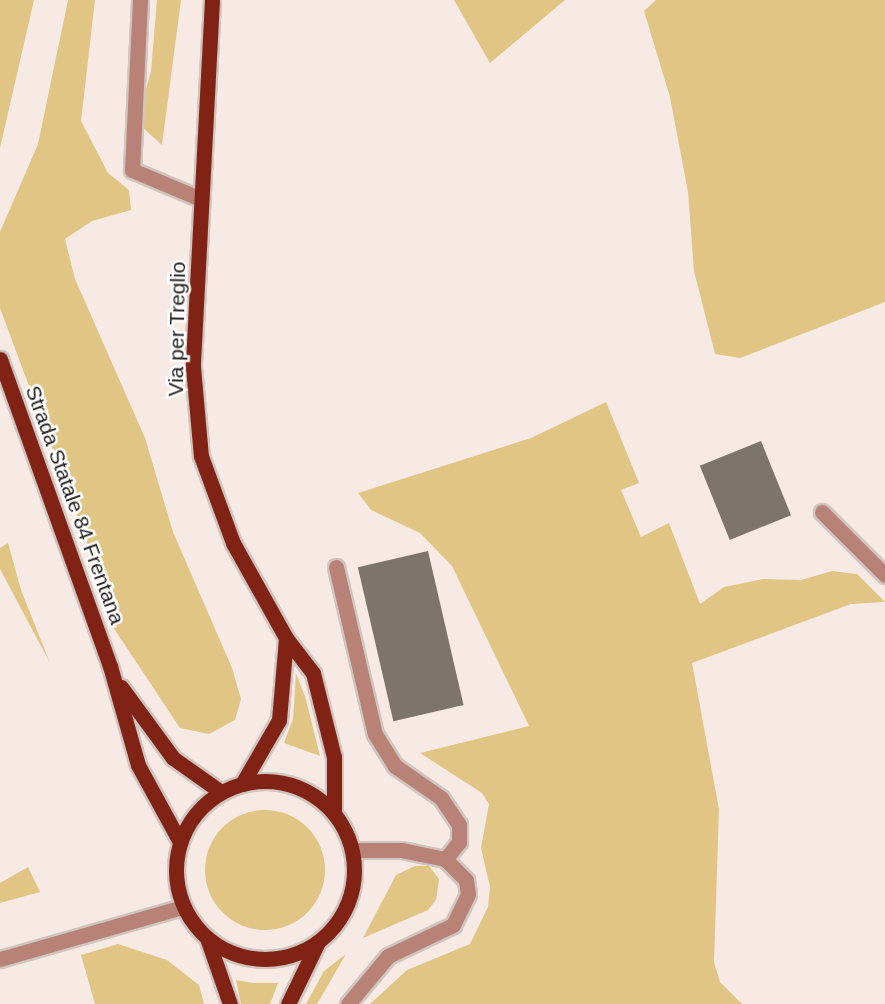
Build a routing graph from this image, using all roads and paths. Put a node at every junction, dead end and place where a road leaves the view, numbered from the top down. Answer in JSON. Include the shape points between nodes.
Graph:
{"nodes":[{"id":1,"x":140,"y":0,"type":"edge"},
{"id":2,"x":212,"y":0,"type":"edge"},
{"id":3,"x":201,"y":199,"type":"junction"},
{"id":4,"x":0,"y":359,"type":"edge"},
{"id":5,"x":822,"y":512,"type":"dead end"},
{"id":6,"x":336,"y":567,"type":"dead end"},
{"id":7,"x":885,"y":575,"type":"edge"},
{"id":8,"x":286,"y":638,"type":"junction"},
{"id":9,"x":110,"y":666,"type":"junction"},
{"id":10,"x":242,"y":784,"type":"junction"},
{"id":11,"x":221,"y":792,"type":"junction"},
{"id":12,"x":334,"y":813,"type":"junction"},
{"id":13,"x":180,"y":842,"type":"junction"},
{"id":14,"x":352,"y":850,"type":"junction"},
{"id":15,"x":445,"y":860,"type":"junction"},
{"id":16,"x":183,"y":907,"type":"junction"},
{"id":17,"x":207,"y":938,"type":"junction"},
{"id":18,"x":319,"y":942,"type":"junction"},
{"id":19,"x":0,"y":959,"type":"edge"},
{"id":20,"x":230,"y":1004,"type":"edge"},
{"id":21,"x":288,"y":1004,"type":"edge"},
{"id":22,"x":348,"y":1004,"type":"edge"}],
"edges":[{"from":1,"to":3,"type":"street","via":[[132,170]]},
{"from":2,"to":3,"type":"main road","name":"Via per Treglio"},
{"from":3,"to":8,"type":"main road","name":"Via per Treglio","via":[[193,367],[201,456],[233,543]]},
{"from":4,"to":9,"type":"main road","name":"Strada Statale 84 Frentana"},
{"from":5,"to":7,"type":"street"},
{"from":6,"to":15,"type":"street","via":[[379,744],[395,766],[441,798],[459,825],[459,842]]},
{"from":8,"to":10,"type":"main road","via":[[279,720]]},
{"from":8,"to":12,"type":"main road","name":"Via per Treglio","via":[[320,690],[336,772]]},
{"from":9,"to":11,"type":"main road","name":"Strada Statale 84 Frentana","via":[[149,732],[198,780]]},
{"from":9,"to":13,"type":"main road","name":"Strada Statale 84 Frentana","via":[[138,765]]},
{"from":10,"to":11,"type":"main road"},
{"from":10,"to":12,"type":"main road","via":[[262,781],[302,789]]},
{"from":11,"to":13,"type":"main road","via":[[197,813]]},
{"from":12,"to":14,"type":"main road"},
{"from":13,"to":16,"type":"main road","via":[[177,886]]},
{"from":14,"to":15,"type":"street","via":[[401,850]]},
{"from":14,"to":18,"type":"main road","via":[[350,897],[338,922]]},
{"from":15,"to":22,"type":"street","via":[[466,880],[468,894],[458,919],[388,956]]},
{"from":16,"to":17,"type":"main road"},
{"from":16,"to":19,"type":"street"},
{"from":17,"to":18,"type":"main road","via":[[241,957],[268,960]]},
{"from":17,"to":20,"type":"main road"},
{"from":18,"to":21,"type":"main road"}]}
